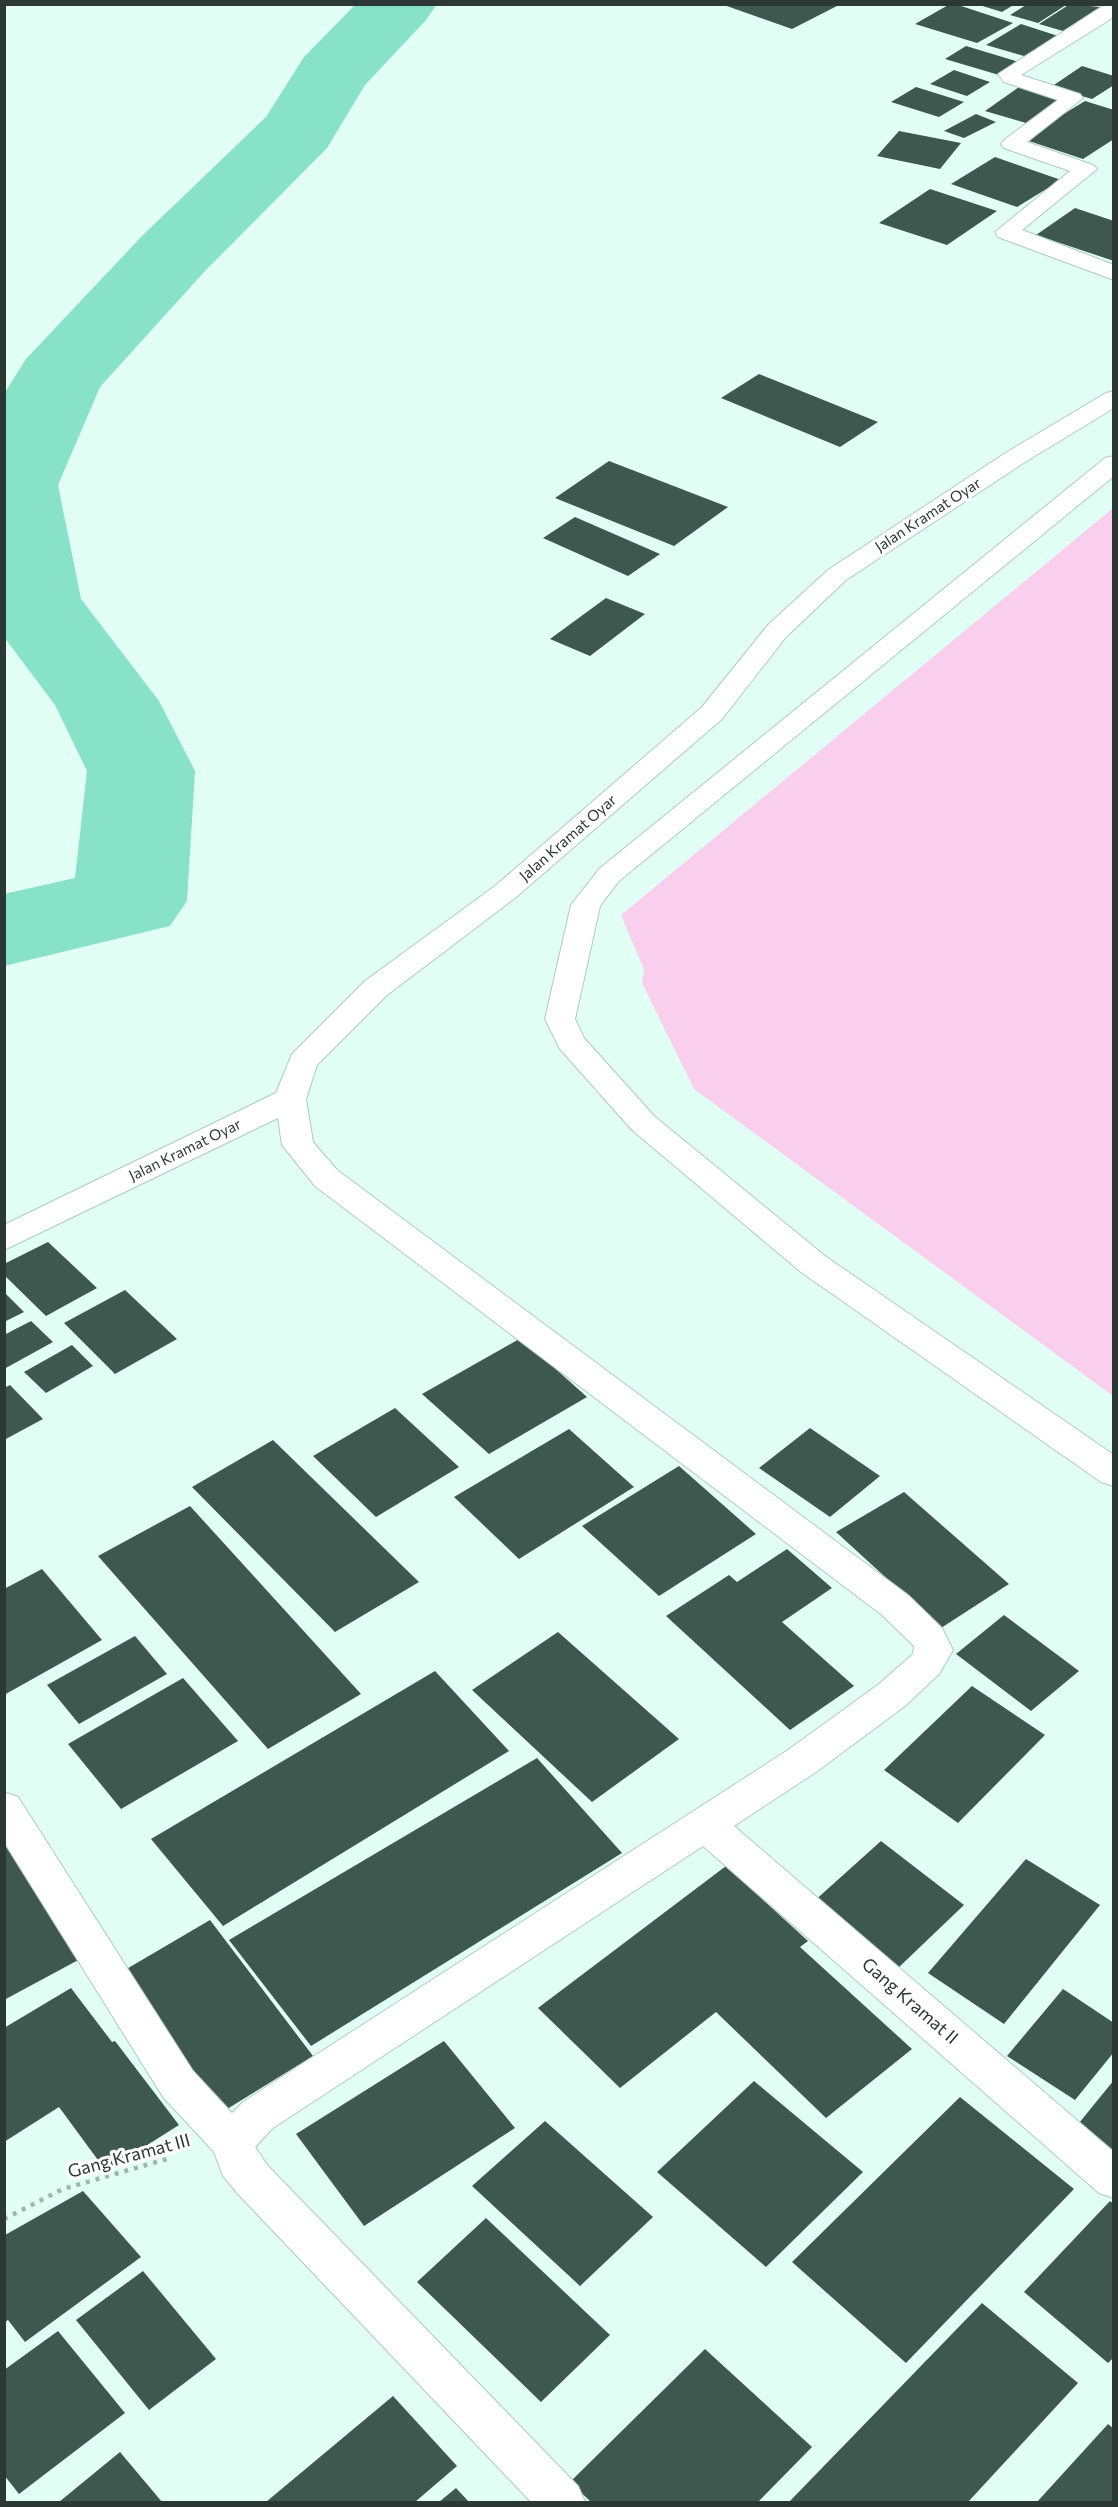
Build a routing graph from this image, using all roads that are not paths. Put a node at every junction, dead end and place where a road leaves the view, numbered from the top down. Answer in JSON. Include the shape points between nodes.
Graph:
{"nodes":[{"id":1,"x":1113,"y":8,"type":"edge"},
{"id":2,"x":1113,"y":273,"type":"edge"},
{"id":3,"x":1113,"y":399,"type":"edge"},
{"id":4,"x":1113,"y":463,"type":"edge"},
{"id":5,"x":290,"y":1099,"type":"junction"},
{"id":6,"x":4,"y":1239,"type":"edge"},
{"id":7,"x":1113,"y":1473,"type":"edge"},
{"id":8,"x":4,"y":1808,"type":"edge"},
{"id":9,"x":706,"y":1825,"type":"junction"},
{"id":10,"x":232,"y":2142,"type":"junction"},
{"id":11,"x":1113,"y":2179,"type":"edge"},
{"id":12,"x":562,"y":2502,"type":"edge"}],
"edges":[{"from":1,"to":2,"type":"street","via":[[1008,74],[1073,98],[1011,144],[1086,169],[1006,232]]},
{"from":3,"to":5,"type":"street","name":"Jalan Kramat Oyar","via":[[1016,457],[837,575],[777,631],[712,713],[505,892],[376,988],[303,1061]]},
{"from":4,"to":7,"type":"street","via":[[609,875],[586,905],[560,1019],[571,1042],[643,1123],[813,1264]]},
{"from":5,"to":6,"type":"street","name":"Jalan Kramat Oyar"},
{"from":5,"to":9,"type":"street","via":[[298,1145],[327,1178],[806,1535],[895,1605],[929,1638],[934,1650],[926,1665],[892,1695]]},
{"from":8,"to":10,"type":"street","via":[[178,2084]]},
{"from":9,"to":10,"type":"street","via":[[258,2115]]},
{"from":9,"to":11,"type":"street","name":"Gang Kramat II"},
{"from":10,"to":12,"type":"street","via":[[238,2162],[253,2180]]}]}
